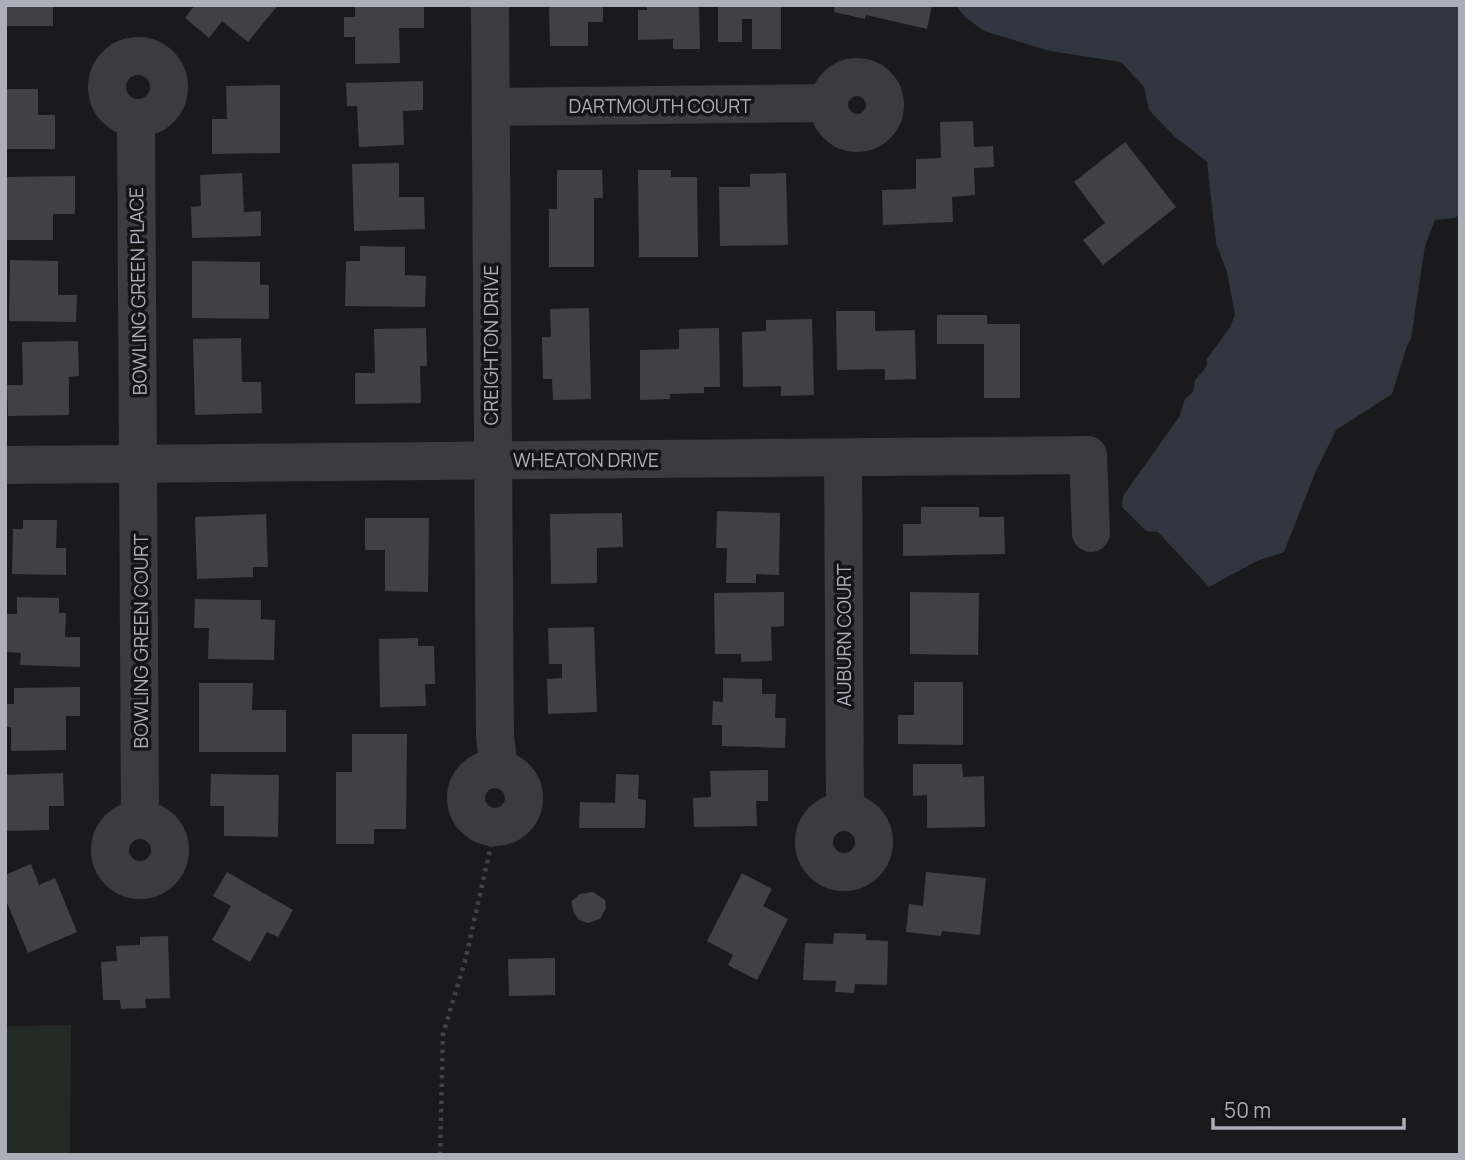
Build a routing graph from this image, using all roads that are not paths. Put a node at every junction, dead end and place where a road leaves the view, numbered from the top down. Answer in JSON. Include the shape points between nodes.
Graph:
{"nodes":[{"id":1,"x":490,"y":5,"type":"edge"},
{"id":2,"x":829,"y":103,"type":"dead end"},
{"id":3,"x":491,"y":107,"type":"junction"},
{"id":4,"x":136,"y":118,"type":"dead end"},
{"id":5,"x":843,"y":459,"type":"junction"},
{"id":6,"x":492,"y":460,"type":"junction"},
{"id":7,"x":140,"y":463,"type":"junction"},
{"id":8,"x":5,"y":465,"type":"edge"},
{"id":9,"x":1091,"y":533,"type":"dead end"},
{"id":10,"x":845,"y":811,"type":"dead end"},
{"id":11,"x":140,"y":819,"type":"dead end"},
{"id":12,"x":495,"y":828,"type":"road end"}],
"edges":[{"from":1,"to":3,"type":"street","name":"CREIGHTON DRIVE"},
{"from":2,"to":3,"type":"street","name":"DARTMOUTH COURT"},
{"from":3,"to":6,"type":"street","name":"CREIGHTON DRIVE"},
{"from":4,"to":7,"type":"street","name":"BOWLING GREEN PLACE"},
{"from":5,"to":6,"type":"street","name":"WHEATON DRIVE"},
{"from":5,"to":9,"type":"street","name":"WHEATON DRIVE","via":[[1088,456]]},
{"from":5,"to":10,"type":"street","name":"AUBURN COURT"},
{"from":6,"to":7,"type":"street","name":"WHEATON DRIVE"},
{"from":6,"to":12,"type":"street","name":"CREIGHTON DRIVE","via":[[499,769],[481,772],[466,791],[468,811],[475,820]]},
{"from":7,"to":8,"type":"street","name":"WHEATON DRIVE"},
{"from":7,"to":11,"type":"street","name":"BOWLING GREEN COURT"}]}
